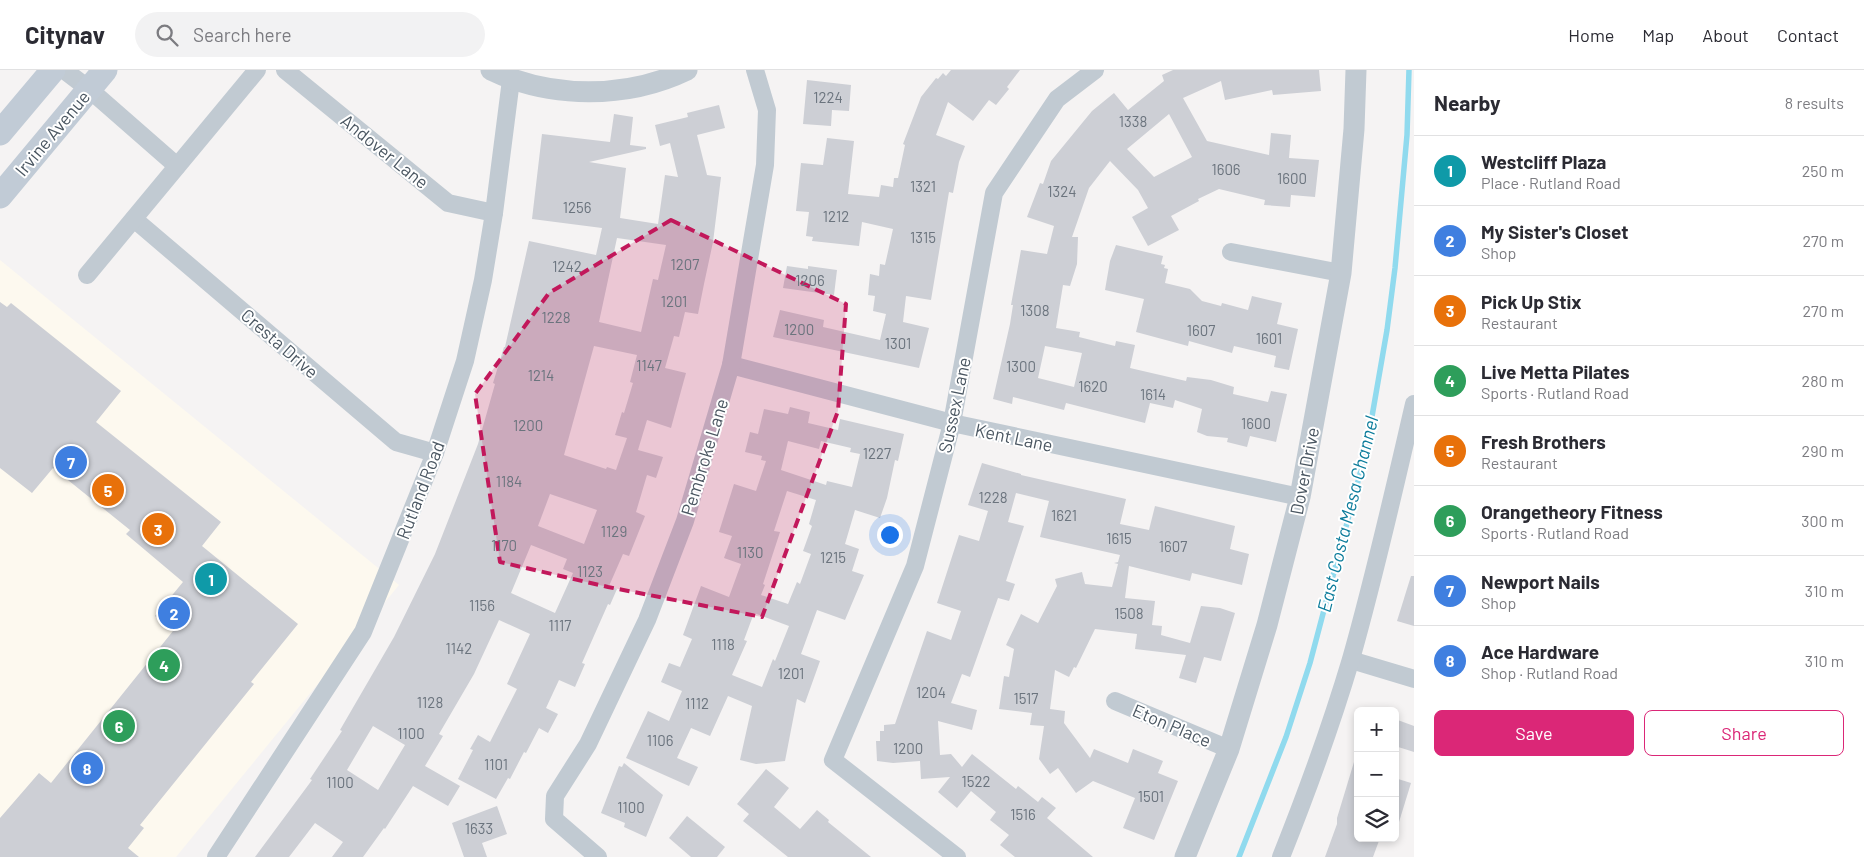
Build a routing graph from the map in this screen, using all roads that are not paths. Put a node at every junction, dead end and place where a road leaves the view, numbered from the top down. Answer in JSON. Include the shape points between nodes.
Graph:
{"nodes":[{"id":1,"x":53,"y":70,"type":"edge"},
{"id":2,"x":64,"y":70,"type":"edge"},
{"id":3,"x":105,"y":70,"type":"edge"},
{"id":4,"x":257,"y":70,"type":"edge"},
{"id":5,"x":285,"y":70,"type":"edge"},
{"id":6,"x":491,"y":70,"type":"edge"},
{"id":7,"x":687,"y":70,"type":"edge"},
{"id":8,"x":754,"y":70,"type":"edge"},
{"id":9,"x":1095,"y":70,"type":"edge"},
{"id":10,"x":1356,"y":70,"type":"edge"},
{"id":11,"x":511,"y":80,"type":"junction"},
{"id":12,"x":89,"y":89,"type":"junction"},
{"id":13,"x":0,"y":134,"type":"edge"},
{"id":14,"x":177,"y":166,"type":"junction"},
{"id":15,"x":0,"y":196,"type":"edge"},
{"id":16,"x":494,"y":213,"type":"junction"},
{"id":17,"x":134,"y":218,"type":"junction"},
{"id":18,"x":1231,"y":252,"type":"dead end"},
{"id":19,"x":1341,"y":273,"type":"junction"},
{"id":20,"x":87,"y":275,"type":"dead end"},
{"id":21,"x":731,"y":365,"type":"junction"},
{"id":22,"x":1414,"y":404,"type":"edge"},
{"id":23,"x":952,"y":423,"type":"junction"},
{"id":24,"x":435,"y":453,"type":"junction"},
{"id":25,"x":1300,"y":498,"type":"junction"},
{"id":26,"x":1350,"y":660,"type":"junction"},
{"id":27,"x":1414,"y":678,"type":"edge"},
{"id":28,"x":1116,"y":701,"type":"dead end"},
{"id":29,"x":1229,"y":750,"type":"junction"},
{"id":30,"x":216,"y":857,"type":"edge"},
{"id":31,"x":598,"y":857,"type":"edge"},
{"id":32,"x":957,"y":857,"type":"edge"},
{"id":33,"x":1185,"y":857,"type":"edge"},
{"id":34,"x":1281,"y":857,"type":"edge"}],
"edges":[{"from":1,"to":13,"type":"main road"},
{"from":2,"to":12,"type":"street"},
{"from":3,"to":12,"type":"main road","name":"Irvine Avenue"},
{"from":4,"to":14,"type":"street"},
{"from":5,"to":16,"type":"street","name":"Andover Lane","via":[[448,202]]},
{"from":6,"to":11,"type":"street"},
{"from":7,"to":11,"type":"street","via":[[646,85],[594,92]]},
{"from":8,"to":21,"type":"street","name":"Pembroke Lane","via":[[767,110],[765,165]]},
{"from":9,"to":23,"type":"street","name":"Sussex Lane","via":[[1057,100],[994,193]]},
{"from":10,"to":19,"type":"street","name":"Dover Drive"},
{"from":11,"to":16,"type":"street","name":"Rutland Road"},
{"from":12,"to":14,"type":"street"},
{"from":12,"to":15,"type":"main road","name":"Irvine Avenue"},
{"from":14,"to":17,"type":"street"},
{"from":16,"to":24,"type":"street","name":"Rutland Road","via":[[465,361]]},
{"from":17,"to":20,"type":"street"},
{"from":17,"to":24,"type":"street","name":"Cresta Drive","via":[[396,442]]},
{"from":18,"to":19,"type":"street"},
{"from":19,"to":25,"type":"street","name":"Dover Drive"},
{"from":21,"to":23,"type":"street","name":"Kent Lane"},
{"from":21,"to":31,"type":"street","name":"Pembroke Lane","via":[[685,521],[650,611],[588,744],[555,796],[554,819]]},
{"from":22,"to":26,"type":"street"},
{"from":23,"to":25,"type":"street","name":"Kent Lane"},
{"from":23,"to":32,"type":"street","name":"Sussex Lane","via":[[915,566],[833,760]]},
{"from":24,"to":30,"type":"street","name":"Rutland Road","via":[[363,632]]},
{"from":25,"to":29,"type":"street","name":"Dover Drive","via":[[1267,625]]},
{"from":26,"to":27,"type":"street"},
{"from":26,"to":34,"type":"street","via":[[1308,791]]},
{"from":28,"to":29,"type":"street","name":"Eton Place"},
{"from":29,"to":33,"type":"street","name":"Dover Drive"}]}
